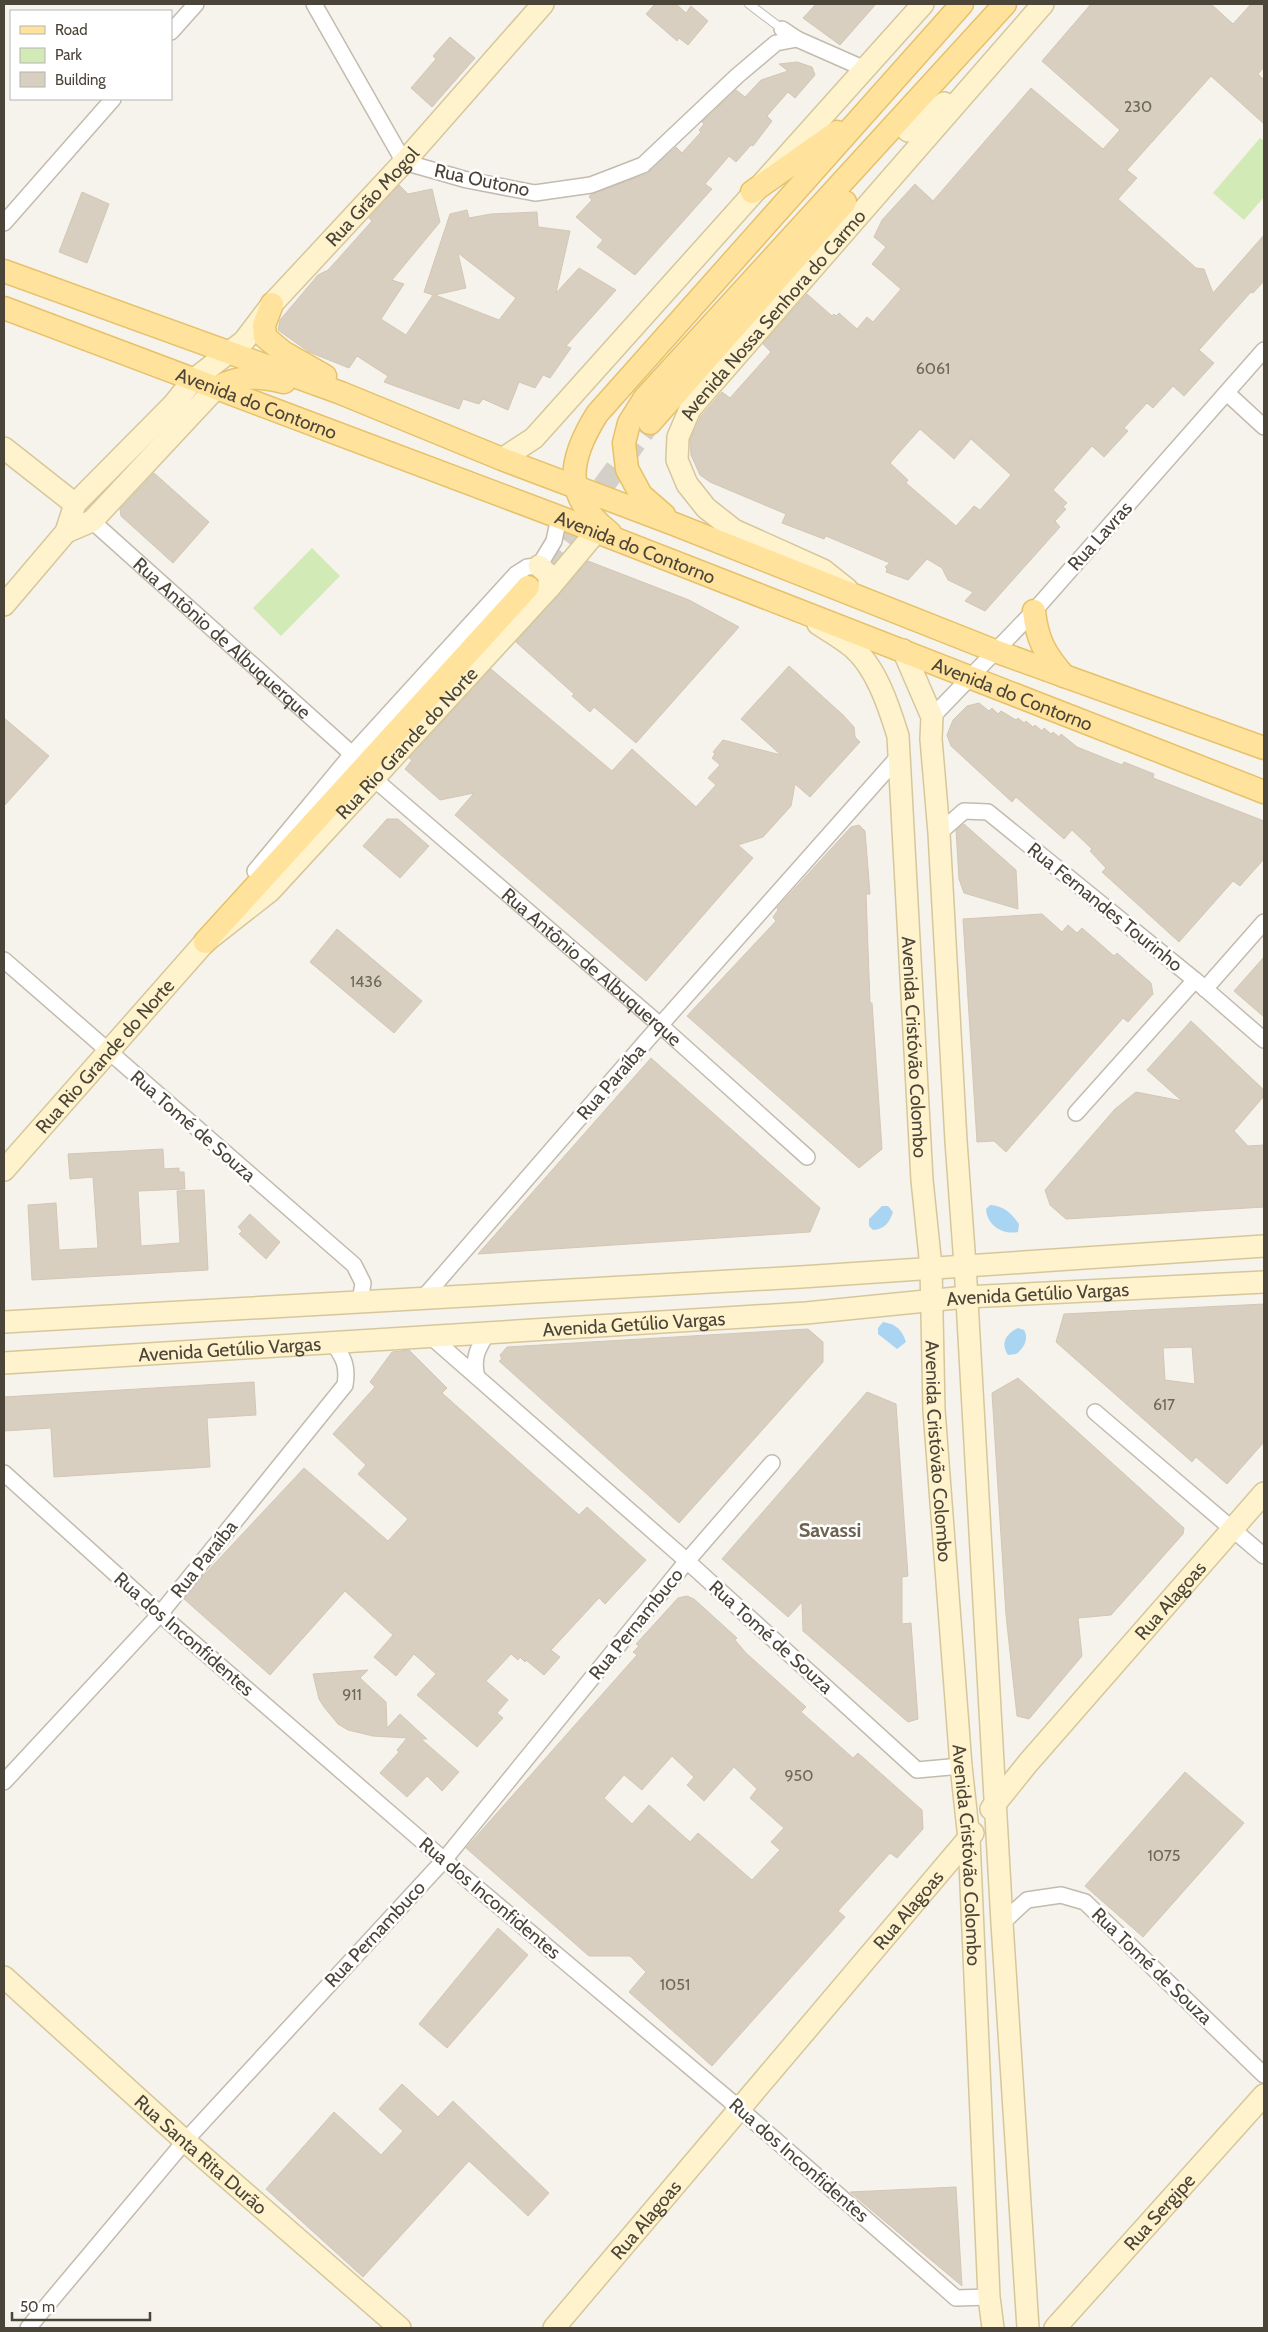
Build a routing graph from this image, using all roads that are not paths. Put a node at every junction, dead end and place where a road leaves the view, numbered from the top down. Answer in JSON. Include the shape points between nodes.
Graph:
{"nodes":[{"id":1,"x":196,"y":4,"type":"edge"},
{"id":2,"x":314,"y":4,"type":"edge"},
{"id":3,"x":542,"y":4,"type":"edge"},
{"id":4,"x":749,"y":4,"type":"edge"},
{"id":5,"x":922,"y":4,"type":"edge"},
{"id":6,"x":962,"y":4,"type":"edge"},
{"id":7,"x":1005,"y":4,"type":"edge"},
{"id":8,"x":1043,"y":4,"type":"edge"},
{"id":9,"x":782,"y":29,"type":"joint"},
{"id":10,"x":172,"y":31,"type":"edge"},
{"id":11,"x":797,"y":39,"type":"junction"},
{"id":12,"x":971,"y":42,"type":"junction"},
{"id":13,"x":865,"y":69,"type":"junction"},
{"id":14,"x":978,"y":77,"type":"junction"},
{"id":15,"x":112,"y":100,"type":"edge"},
{"id":16,"x":870,"y":109,"type":"junction"},
{"id":17,"x":908,"y":131,"type":"junction"},
{"id":18,"x":404,"y":162,"type":"junction"},
{"id":19,"x":752,"y":192,"type":"junction"},
{"id":20,"x":4,"y":223,"type":"edge"},
{"id":21,"x":4,"y":272,"type":"edge"},
{"id":22,"x":272,"y":304,"type":"junction"},
{"id":23,"x":4,"y":308,"type":"edge"},
{"id":24,"x":1264,"y":350,"type":"edge"},
{"id":25,"x":229,"y":354,"type":"junction"},
{"id":26,"x":193,"y":380,"type":"junction"},
{"id":27,"x":216,"y":388,"type":"junction"},
{"id":28,"x":341,"y":393,"type":"junction"},
{"id":29,"x":1227,"y":393,"type":"junction"},
{"id":30,"x":650,"y":423,"type":"tunnel mouth"},
{"id":31,"x":1264,"y":427,"type":"edge"},
{"id":32,"x":4,"y":448,"type":"edge"},
{"id":33,"x":502,"y":459,"type":"junction"},
{"id":34,"x":574,"y":486,"type":"junction"},
{"id":35,"x":74,"y":504,"type":"junction"},
{"id":36,"x":559,"y":517,"type":"junction"},
{"id":37,"x":92,"y":521,"type":"junction"},
{"id":38,"x":674,"y":524,"type":"junction"},
{"id":39,"x":66,"y":532,"type":"junction"},
{"id":40,"x":596,"y":532,"type":"junction"},
{"id":41,"x":620,"y":542,"type":"junction"},
{"id":42,"x":539,"y":566,"type":"junction"},
{"id":43,"x":538,"y":587,"type":"junction"},
{"id":44,"x":857,"y":597,"type":"junction"},
{"id":45,"x":4,"y":605,"type":"edge"},
{"id":46,"x":1034,"y":611,"type":"junction"},
{"id":47,"x":802,"y":612,"type":"junction"},
{"id":48,"x":903,"y":650,"type":"junction"},
{"id":49,"x":995,"y":651,"type":"junction"},
{"id":50,"x":1064,"y":676,"type":"junction"},
{"id":51,"x":969,"y":678,"type":"junction"},
{"id":52,"x":932,"y":717,"type":"junction"},
{"id":53,"x":1264,"y":748,"type":"edge"},
{"id":54,"x":352,"y":754,"type":"junction"},
{"id":55,"x":899,"y":756,"type":"junction"},
{"id":56,"x":373,"y":778,"type":"junction"},
{"id":57,"x":1264,"y":792,"type":"edge"},
{"id":58,"x":939,"y":833,"type":"junction"},
{"id":59,"x":1264,"y":922,"type":"edge"},
{"id":60,"x":205,"y":942,"type":"junction"},
{"id":61,"x":4,"y":960,"type":"edge"},
{"id":62,"x":1200,"y":984,"type":"junction"},
{"id":63,"x":660,"y":1025,"type":"junction"},
{"id":64,"x":1264,"y":1040,"type":"edge"},
{"id":65,"x":108,"y":1052,"type":"junction"},
{"id":66,"x":1076,"y":1113,"type":"dead end"},
{"id":67,"x":807,"y":1158,"type":"dead end"},
{"id":68,"x":4,"y":1170,"type":"edge"},
{"id":69,"x":1264,"y":1246,"type":"edge"},
{"id":70,"x":965,"y":1265,"type":"junction"},
{"id":71,"x":930,"y":1267,"type":"junction"},
{"id":72,"x":1264,"y":1282,"type":"edge"},
{"id":73,"x":424,"y":1297,"type":"junction"},
{"id":74,"x":966,"y":1297,"type":"junction"},
{"id":75,"x":931,"y":1300,"type":"junction"},
{"id":76,"x":360,"y":1302,"type":"junction"},
{"id":77,"x":4,"y":1322,"type":"edge"},
{"id":78,"x":488,"y":1332,"type":"junction"},
{"id":79,"x":429,"y":1335,"type":"junction"},
{"id":80,"x":333,"y":1343,"type":"junction"},
{"id":81,"x":4,"y":1363,"type":"edge"},
{"id":82,"x":477,"y":1378,"type":"junction"},
{"id":83,"x":1096,"y":1412,"type":"dead end"},
{"id":84,"x":772,"y":1463,"type":"dead end"},
{"id":85,"x":4,"y":1473,"type":"edge"},
{"id":86,"x":1264,"y":1493,"type":"edge"},
{"id":87,"x":1233,"y":1528,"type":"junction"},
{"id":88,"x":1264,"y":1556,"type":"edge"},
{"id":89,"x":687,"y":1561,"type":"junction"},
{"id":90,"x":160,"y":1614,"type":"junction"},
{"id":91,"x":992,"y":1745,"type":"junction"},
{"id":92,"x":1028,"y":1763,"type":"junction"},
{"id":93,"x":961,"y":1766,"type":"junction"},
{"id":94,"x":4,"y":1782,"type":"edge"},
{"id":95,"x":996,"y":1803,"type":"junction"},
{"id":96,"x":969,"y":1840,"type":"junction"},
{"id":97,"x":444,"y":1860,"type":"junction"},
{"id":98,"x":1002,"y":1923,"type":"junction"},
{"id":99,"x":4,"y":1977,"type":"edge"},
{"id":100,"x":1264,"y":2075,"type":"edge"},
{"id":101,"x":1264,"y":2095,"type":"edge"},
{"id":102,"x":740,"y":2109,"type":"junction"},
{"id":103,"x":185,"y":2141,"type":"junction"},
{"id":104,"x":989,"y":2297,"type":"junction"},
{"id":105,"x":28,"y":2328,"type":"edge"},
{"id":106,"x":400,"y":2328,"type":"edge"},
{"id":107,"x":554,"y":2328,"type":"edge"},
{"id":108,"x":993,"y":2328,"type":"edge"},
{"id":109,"x":1028,"y":2328,"type":"edge"},
{"id":110,"x":1055,"y":2328,"type":"edge"}],
"edges":[{"from":1,"to":10,"type":"street"},
{"from":2,"to":18,"type":"street"},
{"from":3,"to":18,"type":"main road","name":"Rua Grão Mogol"},
{"from":4,"to":9,"type":"lane"},
{"from":5,"to":13,"type":"main road"},
{"from":6,"to":16,"type":"main road"},
{"from":7,"to":12,"type":"main road","name":"Avenida Nossa Senhora do Carmo"},
{"from":8,"to":14,"type":"main road","name":"Avenida Nossa Senhora do Carmo"},
{"from":9,"to":11,"type":"street"},
{"from":11,"to":13,"type":"street"},
{"from":11,"to":18,"type":"street","name":"Rua Outono","via":[[776,44],[737,76],[643,165],[591,185],[535,192],[467,180]]},
{"from":12,"to":17,"type":"main road"},
{"from":12,"to":38,"type":"main road","name":"Avenida Nossa Senhora do Carmo","via":[[644,398],[628,422],[624,443],[627,469],[642,495]]},
{"from":13,"to":19,"type":"main road"},
{"from":14,"to":17,"type":"main road"},
{"from":14,"to":44,"type":"main road","name":"Avenida Nossa Senhora do Carmo","via":[[690,409],[678,437],[677,460],[686,484],[706,508],[734,530],[823,570]]},
{"from":15,"to":20,"type":"street"},
{"from":16,"to":19,"type":"main road"},
{"from":16,"to":34,"type":"main road","via":[[596,414],[578,454]]},
{"from":17,"to":30,"type":"main road"},
{"from":18,"to":22,"type":"main road","name":"Rua Grão Mogol"},
{"from":19,"to":33,"type":"main road","via":[[534,438]]},
{"from":21,"to":25,"type":"main road","name":"Avenida do Contorno"},
{"from":22,"to":25,"type":"main road","name":"Rua Grão Mogol","via":[[244,341]]},
{"from":22,"to":28,"type":"main road","via":[[264,325],[265,337],[283,352],[330,379]]},
{"from":23,"to":26,"type":"main road","name":"Avenida do Contorno"},
{"from":24,"to":29,"type":"street","name":"Rua Lavras"},
{"from":25,"to":26,"type":"main road","name":"Rua Grão Mogol"},
{"from":25,"to":28,"type":"main road","name":"Avenida do Contorno"},
{"from":26,"to":27,"type":"main road","name":"Avenida do Contorno"},
{"from":26,"to":35,"type":"main road","name":"Rua Grão Mogol","via":[[173,405]]},
{"from":27,"to":28,"type":"main road","via":[[230,380],[264,377],[308,390]]},
{"from":27,"to":36,"type":"main road","name":"Avenida do Contorno"},
{"from":27,"to":37,"type":"main road"},
{"from":28,"to":33,"type":"main road","name":"Avenida do Contorno"},
{"from":29,"to":31,"type":"street"},
{"from":29,"to":46,"type":"street","name":"Rua Lavras"},
{"from":32,"to":35,"type":"main road"},
{"from":33,"to":34,"type":"main road","name":"Avenida do Contorno"},
{"from":34,"to":38,"type":"main road","name":"Avenida do Contorno"},
{"from":34,"to":41,"type":"main road","via":[[596,522]]},
{"from":35,"to":39,"type":"main road"},
{"from":36,"to":40,"type":"main road","name":"Avenida do Contorno"},
{"from":36,"to":42,"type":"street","via":[[554,541]]},
{"from":37,"to":39,"type":"main road"},
{"from":37,"to":54,"type":"street","name":"Rua Antônio de Albuquerque"},
{"from":38,"to":44,"type":"main road","name":"Avenida do Contorno"},
{"from":39,"to":45,"type":"main road"},
{"from":40,"to":41,"type":"main road","name":"Avenida do Contorno"},
{"from":40,"to":43,"type":"main road","name":"Rua Rio Grande do Norte"},
{"from":41,"to":47,"type":"main road","name":"Avenida do Contorno"},
{"from":42,"to":43,"type":"main road","via":[[549,576]]},
{"from":42,"to":54,"type":"street","name":"Rua Rio Grande do Norte","via":[[526,567],[516,574]]},
{"from":43,"to":56,"type":"main road","name":"Rua Rio Grande do Norte"},
{"from":43,"to":60,"type":"main road"},
{"from":44,"to":48,"type":"main road","via":[[888,623]]},
{"from":44,"to":49,"type":"main road","name":"Avenida do Contorno"},
{"from":46,"to":49,"type":"street","name":"Rua Lavras"},
{"from":46,"to":50,"type":"main road","via":[[1036,633],[1047,656]]},
{"from":47,"to":48,"type":"main road","name":"Avenida do Contorno"},
{"from":47,"to":55,"type":"main road","name":"Avenida Cristóvão Colombo","via":[[852,647],[870,670],[887,701],[898,736]]},
{"from":48,"to":51,"type":"main road","name":"Avenida do Contorno"},
{"from":48,"to":52,"type":"main road","name":"Avenida Cristóvão Colombo"},
{"from":49,"to":50,"type":"main road","name":"Avenida do Contorno"},
{"from":49,"to":51,"type":"street","name":"Rua Lavras"},
{"from":50,"to":53,"type":"main road","name":"Avenida do Contorno"},
{"from":51,"to":52,"type":"street","name":"Rua Lavras"},
{"from":51,"to":57,"type":"main road","name":"Avenida do Contorno"},
{"from":52,"to":58,"type":"main road","name":"Avenida Cristóvão Colombo"},
{"from":54,"to":60,"type":"street","name":"Rua Rio Grande do Norte","via":[[252,876]]},
{"from":55,"to":63,"type":"street","name":"Rua Paraíba"},
{"from":55,"to":71,"type":"main road","name":"Avenida Cristóvão Colombo","via":[[922,1180]]},
{"from":56,"to":60,"type":"main road","name":"Rua Rio Grande do Norte","via":[[270,891]]},
{"from":56,"to":63,"type":"street","name":"Rua Antônio de Albuquerque"},
{"from":58,"to":62,"type":"street","name":"Rua Fernandes Tourinho","via":[[964,811],[988,812]]},
{"from":58,"to":70,"type":"main road","name":"Avenida Cristóvão Colombo"},
{"from":59,"to":62,"type":"street"},
{"from":60,"to":65,"type":"main road","name":"Rua Rio Grande do Norte"},
{"from":61,"to":65,"type":"street","name":"Rua Tomé de Souza"},
{"from":62,"to":64,"type":"street","name":"Rua Fernandes Tourinho"},
{"from":62,"to":66,"type":"street"},
{"from":63,"to":67,"type":"street","name":"Rua Antônio de Albuquerque"},
{"from":63,"to":73,"type":"street","name":"Rua Paraíba"},
{"from":65,"to":68,"type":"main road","name":"Rua Rio Grande do Norte"},
{"from":65,"to":76,"type":"street","name":"Rua Tomé de Souza","via":[[354,1265],[363,1283]]},
{"from":69,"to":70,"type":"main road","name":"Avenida Getúlio Vargas"},
{"from":70,"to":71,"type":"main road","name":"Avenida Getúlio Vargas"},
{"from":70,"to":74,"type":"main road","name":"Avenida Cristóvão Colombo"},
{"from":71,"to":73,"type":"main road","name":"Avenida Getúlio Vargas","via":[[791,1278]]},
{"from":71,"to":75,"type":"main road","name":"Avenida Cristóvão Colombo"},
{"from":72,"to":74,"type":"main road","name":"Avenida Getúlio Vargas"},
{"from":73,"to":76,"type":"main road","name":"Avenida Getúlio Vargas"},
{"from":74,"to":75,"type":"main road","name":"Avenida Getúlio Vargas"},
{"from":74,"to":91,"type":"main road","name":"Avenida Cristóvão Colombo"},
{"from":75,"to":78,"type":"main road","name":"Avenida Getúlio Vargas","via":[[806,1313]]},
{"from":75,"to":93,"type":"main road","name":"Avenida Cristóvão Colombo","via":[[934,1410]]},
{"from":76,"to":77,"type":"main road","name":"Avenida Getúlio Vargas"},
{"from":78,"to":79,"type":"main road","name":"Avenida Getúlio Vargas"},
{"from":78,"to":82,"type":"street","via":[[476,1351]]},
{"from":79,"to":80,"type":"main road","name":"Avenida Getúlio Vargas"},
{"from":79,"to":82,"type":"street","name":"Rua Tomé de Souza"},
{"from":80,"to":81,"type":"main road","name":"Avenida Getúlio Vargas"},
{"from":80,"to":90,"type":"street","name":"Rua Paraíba","via":[[345,1359],[348,1370],[345,1385]]},
{"from":82,"to":89,"type":"street","name":"Rua Tomé de Souza"},
{"from":83,"to":87,"type":"street"},
{"from":84,"to":89,"type":"street","name":"Rua Pernambuco"},
{"from":85,"to":90,"type":"street","name":"Rua dos Inconfidentes"},
{"from":86,"to":87,"type":"main road","name":"Rua Alagoas"},
{"from":87,"to":88,"type":"street"},
{"from":87,"to":92,"type":"main road","name":"Rua Alagoas"},
{"from":89,"to":93,"type":"street","name":"Rua Tomé de Souza","via":[[917,1770]]},
{"from":89,"to":97,"type":"street","name":"Rua Pernambuco"},
{"from":90,"to":94,"type":"street","name":"Rua Paraíba"},
{"from":90,"to":97,"type":"street","name":"Rua dos Inconfidentes"},
{"from":91,"to":92,"type":"main road","via":[[1013,1762]]},
{"from":91,"to":95,"type":"main road","name":"Avenida Cristóvão Colombo"},
{"from":92,"to":95,"type":"main road","name":"Rua Alagoas"},
{"from":93,"to":96,"type":"main road","name":"Avenida Cristóvão Colombo"},
{"from":95,"to":96,"type":"main road","name":"Rua Alagoas"},
{"from":95,"to":98,"type":"main road","name":"Avenida Cristóvão Colombo"},
{"from":96,"to":102,"type":"main road","name":"Rua Alagoas"},
{"from":96,"to":104,"type":"main road","name":"Avenida Cristóvão Colombo"},
{"from":97,"to":102,"type":"street","name":"Rua dos Inconfidentes"},
{"from":97,"to":103,"type":"street","name":"Rua Pernambuco"},
{"from":98,"to":100,"type":"street","name":"Rua Tomé de Souza","via":[[1027,1900],[1062,1895],[1085,1902]]},
{"from":98,"to":109,"type":"main road","name":"Avenida Cristóvão Colombo"},
{"from":99,"to":103,"type":"main road","name":"Rua Santa Rita Durão"},
{"from":101,"to":110,"type":"main road","name":"Rua Sergipe"},
{"from":102,"to":104,"type":"street","name":"Rua dos Inconfidentes","via":[[956,2298]]},
{"from":102,"to":107,"type":"main road","name":"Rua Alagoas"},
{"from":103,"to":105,"type":"street","name":"Rua Pernambuco"},
{"from":103,"to":106,"type":"main road","name":"Rua Santa Rita Durão"},
{"from":104,"to":108,"type":"main road","name":"Avenida Cristóvão Colombo"}]}
